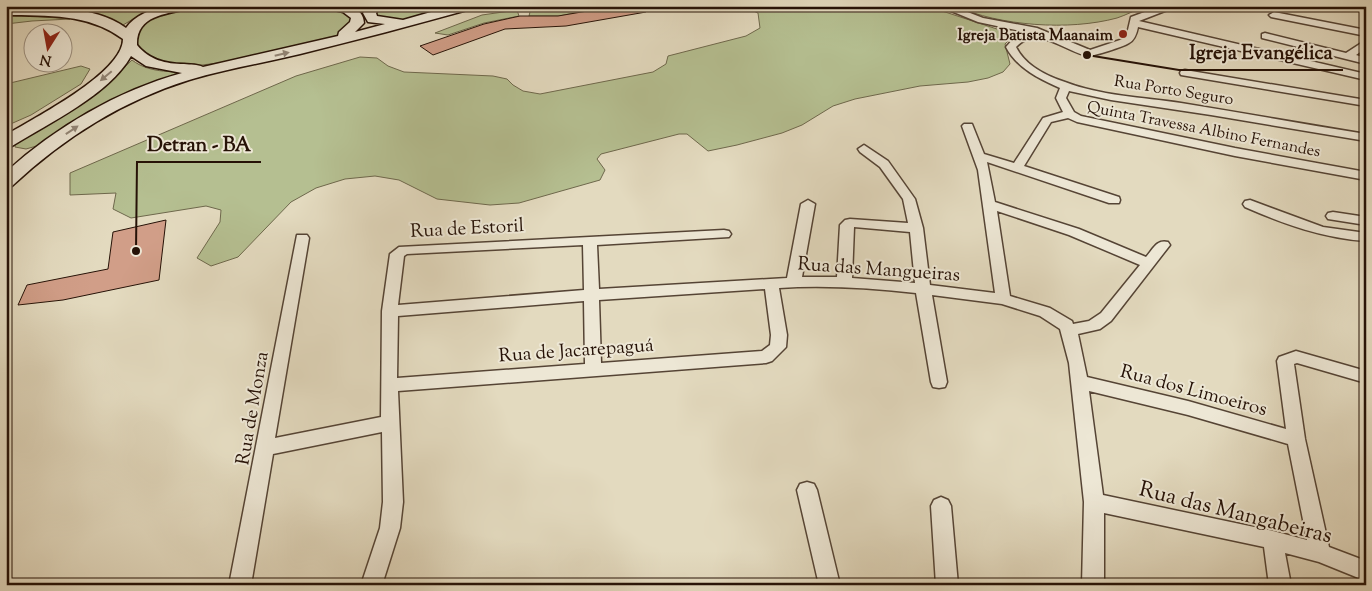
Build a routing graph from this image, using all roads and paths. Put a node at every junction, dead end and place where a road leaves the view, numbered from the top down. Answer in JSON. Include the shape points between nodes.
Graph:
{"nodes":[{"id":1,"x":183,"y":6,"type":"edge"},
{"id":2,"x":204,"y":6,"type":"edge"},
{"id":3,"x":243,"y":6,"type":"edge"},
{"id":4,"x":334,"y":6,"type":"edge"},
{"id":5,"x":375,"y":6,"type":"edge"},
{"id":6,"x":467,"y":6,"type":"edge"},
{"id":7,"x":943,"y":6,"type":"edge"},
{"id":8,"x":1167,"y":7,"type":"edge"},
{"id":9,"x":6,"y":11,"type":"edge"},
{"id":10,"x":1274,"y":15,"type":"dead end"},
{"id":11,"x":424,"y":18,"type":"junction"},
{"id":12,"x":1135,"y":23,"type":"junction"},
{"id":13,"x":1001,"y":25,"type":"junction"},
{"id":14,"x":1366,"y":33,"type":"edge"},
{"id":15,"x":1047,"y":36,"type":"junction"},
{"id":16,"x":1265,"y":36,"type":"dead end"},
{"id":17,"x":1027,"y":37,"type":"junction"},
{"id":18,"x":129,"y":41,"type":"junction"},
{"id":19,"x":331,"y":42,"type":"junction"},
{"id":20,"x":1366,"y":43,"type":"edge"},
{"id":21,"x":1347,"y":56,"type":"junction"},
{"id":22,"x":1366,"y":61,"type":"edge"},
{"id":23,"x":235,"y":65,"type":"junction"},
{"id":24,"x":1185,"y":73,"type":"dead end"},
{"id":25,"x":1366,"y":77,"type":"edge"},
{"id":26,"x":1066,"y":86,"type":"junction"},
{"id":27,"x":1366,"y":103,"type":"edge"},
{"id":28,"x":1070,"y":114,"type":"junction"},
{"id":29,"x":968,"y":126,"type":"dead end"},
{"id":30,"x":1366,"y":138,"type":"edge"},
{"id":31,"x":8,"y":144,"type":"edge"},
{"id":32,"x":50,"y":145,"type":"junction"},
{"id":33,"x":864,"y":149,"type":"dead end"},
{"id":34,"x":979,"y":156,"type":"junction"},
{"id":35,"x":1017,"y":167,"type":"junction"},
{"id":36,"x":1366,"y":176,"type":"edge"},
{"id":37,"x":6,"y":182,"type":"edge"},
{"id":38,"x":1114,"y":200,"type":"dead end"},
{"id":39,"x":808,"y":204,"type":"dead end"},
{"id":40,"x":989,"y":204,"type":"junction"},
{"id":41,"x":1250,"y":204,"type":"dead end"},
{"id":42,"x":1333,"y":216,"type":"dead end"},
{"id":43,"x":1366,"y":221,"type":"edge"},
{"id":44,"x":916,"y":228,"type":"junction"},
{"id":45,"x":724,"y":234,"type":"dead end"},
{"id":46,"x":302,"y":238,"type":"dead end"},
{"id":47,"x":1366,"y":238,"type":"edge"},
{"id":48,"x":590,"y":240,"type":"junction"},
{"id":49,"x":1163,"y":245,"type":"dead end"},
{"id":50,"x":1149,"y":263,"type":"junction"},
{"id":51,"x":794,"y":281,"type":"junction"},
{"id":52,"x":771,"y":282,"type":"junction"},
{"id":53,"x":844,"y":282,"type":"junction"},
{"id":54,"x":923,"y":289,"type":"junction"},
{"id":55,"x":591,"y":295,"type":"junction"},
{"id":56,"x":1003,"y":299,"type":"junction"},
{"id":57,"x":390,"y":311,"type":"junction"},
{"id":58,"x":1069,"y":331,"type":"junction"},
{"id":59,"x":593,"y":369,"type":"junction"},
{"id":60,"x":1366,"y":377,"type":"edge"},
{"id":61,"x":939,"y":382,"type":"dead end"},
{"id":62,"x":1080,"y":382,"type":"junction"},
{"id":63,"x":389,"y":385,"type":"junction"},
{"id":64,"x":390,"y":423,"type":"junction"},
{"id":65,"x":1296,"y":439,"type":"junction"},
{"id":66,"x":266,"y":448,"type":"junction"},
{"id":67,"x":807,"y":490,"type":"dead end"},
{"id":68,"x":1094,"y":502,"type":"junction"},
{"id":69,"x":941,"y":506,"type":"dead end"},
{"id":70,"x":1273,"y":540,"type":"junction"},
{"id":71,"x":1320,"y":553,"type":"junction"},
{"id":72,"x":1366,"y":571,"type":"edge"},
{"id":73,"x":240,"y":585,"type":"edge"},
{"id":74,"x":371,"y":585,"type":"edge"},
{"id":75,"x":830,"y":585,"type":"edge"},
{"id":76,"x":946,"y":585,"type":"edge"},
{"id":77,"x":1094,"y":585,"type":"edge"},
{"id":78,"x":1280,"y":585,"type":"edge"}],
"edges":[{"from":1,"to":18,"type":"main road","via":[[141,20],[132,27]]},
{"from":2,"to":3,"type":"main road"},
{"from":4,"to":19,"type":"main road","via":[[354,12],[357,23]]},
{"from":5,"to":11,"type":"main road","via":[[369,13],[370,17],[380,21]]},
{"from":6,"to":11,"type":"main road"},
{"from":7,"to":13,"type":"street","via":[[971,18]]},
{"from":8,"to":12,"type":"street","via":[[1136,17]]},
{"from":9,"to":18,"type":"main road","via":[[88,17],[107,22]]},
{"from":10,"to":14,"type":"street"},
{"from":11,"to":19,"type":"main road"},
{"from":12,"to":15,"type":"street","via":[[1126,41],[1090,53]]},
{"from":12,"to":25,"type":"street"},
{"from":13,"to":15,"type":"street","via":[[1029,29]]},
{"from":13,"to":17,"type":"street"},
{"from":15,"to":17,"type":"street"},
{"from":16,"to":21,"type":"street"},
{"from":17,"to":26,"type":"street","name":"Rua Porto Seguro","via":[[1011,47],[1015,55],[1039,73]]},
{"from":18,"to":23,"type":"main road","via":[[135,54],[167,67],[193,69]]},
{"from":18,"to":31,"type":"main road","one_way":true,"via":[[118,66],[102,80]]},
{"from":23,"to":19,"type":"main road","one_way":true},
{"from":20,"to":21,"type":"street"},
{"from":21,"to":22,"type":"street"},
{"from":32,"to":23,"type":"main road","one_way":true,"via":[[127,99],[185,77]]},
{"from":24,"to":27,"type":"street"},
{"from":26,"to":28,"type":"street","name":"Quinta Travessa Albino Fernandes","via":[[1060,98]]},
{"from":26,"to":30,"type":"street","name":"Rua Porto Seguro","via":[[1118,98]]},
{"from":28,"to":35,"type":"street","via":[[1047,120]]},
{"from":28,"to":36,"type":"street","name":"Quinta Travessa Albino Fernandes","via":[[1077,119]]},
{"from":29,"to":34,"type":"street"},
{"from":31,"to":32,"type":"main road","via":[[12,153]]},
{"from":32,"to":37,"type":"main road"},
{"from":33,"to":44,"type":"street","via":[[884,164],[906,193]]},
{"from":34,"to":35,"type":"street"},
{"from":34,"to":40,"type":"street"},
{"from":35,"to":38,"type":"street"},
{"from":39,"to":51,"type":"street"},
{"from":40,"to":50,"type":"street","via":[[1074,232]]},
{"from":40,"to":56,"type":"street"},
{"from":41,"to":47,"type":"street","via":[[1309,228],[1340,236]]},
{"from":42,"to":43,"type":"street"},
{"from":44,"to":53,"type":"street","via":[[850,222],[847,225]]},
{"from":44,"to":54,"type":"street"},
{"from":45,"to":48,"type":"street","name":"Rua de Estoril"},
{"from":46,"to":66,"type":"street","name":"Rua de Monza"},
{"from":48,"to":55,"type":"street"},
{"from":48,"to":57,"type":"street","name":"Rua de Estoril","via":[[404,250],[396,256]]},
{"from":49,"to":50,"type":"street"},
{"from":50,"to":58,"type":"street","via":[[1106,317]]},
{"from":51,"to":52,"type":"street","name":"Rua das Mangueiras"},
{"from":51,"to":53,"type":"street","name":"Rua das Mangueiras"},
{"from":52,"to":55,"type":"street","name":"Rua das Mangueiras"},
{"from":52,"to":59,"type":"street","name":"Rua de Jacarepaguá","via":[[779,341],[778,347],[766,357]]},
{"from":53,"to":54,"type":"street","name":"Rua das Mangueiras"},
{"from":54,"to":56,"type":"street","name":"Rua das Mangueiras"},
{"from":54,"to":61,"type":"street"},
{"from":55,"to":57,"type":"street","name":"Rua das Mangueiras"},
{"from":55,"to":59,"type":"street"},
{"from":56,"to":58,"type":"street","name":"Rua das Mangueiras","via":[[1054,316]]},
{"from":57,"to":63,"type":"street","name":"Rua de Estoril"},
{"from":58,"to":62,"type":"street"},
{"from":59,"to":63,"type":"street","name":"Rua de Jacarepaguá"},
{"from":60,"to":65,"type":"street","via":[[1296,357],[1285,361]]},
{"from":62,"to":65,"type":"street","name":"Rua dos Limoeiros"},
{"from":62,"to":68,"type":"street"},
{"from":63,"to":64,"type":"street","name":"Rua de Estoril"},
{"from":64,"to":66,"type":"street"},
{"from":64,"to":74,"type":"street","name":"Rua de Estoril","via":[[393,502],[390,528]]},
{"from":65,"to":71,"type":"street"},
{"from":66,"to":73,"type":"street","name":"Rua de Monza"},
{"from":67,"to":75,"type":"street"},
{"from":68,"to":70,"type":"street","name":"Rua das Mangabeiras"},
{"from":68,"to":77,"type":"street"},
{"from":69,"to":76,"type":"street"},
{"from":70,"to":71,"type":"street","name":"Rua das Mangabeiras"},
{"from":70,"to":78,"type":"street"},
{"from":71,"to":72,"type":"street","name":"Rua das Mangabeiras"}]}
